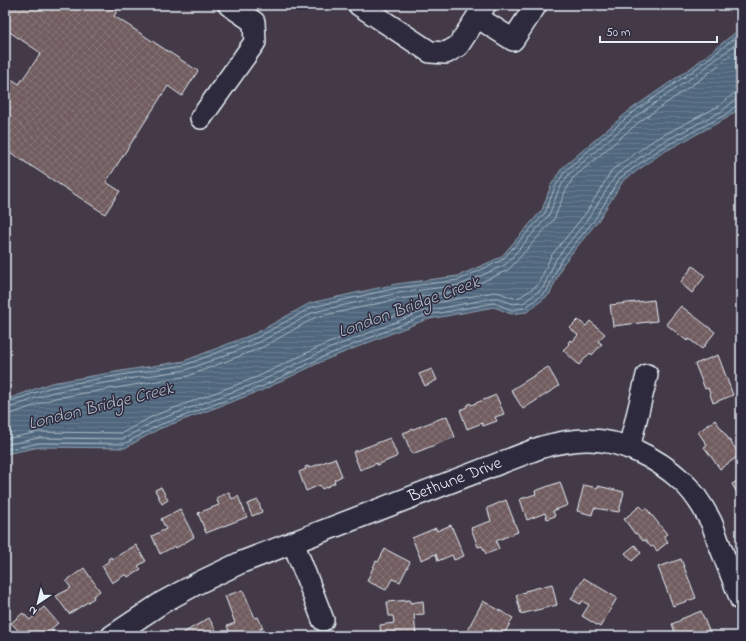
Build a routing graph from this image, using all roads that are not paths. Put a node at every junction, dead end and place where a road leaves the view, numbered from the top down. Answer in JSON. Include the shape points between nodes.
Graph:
{"nodes":[{"id":1,"x":229,"y":5,"type":"edge"},
{"id":2,"x":359,"y":5,"type":"edge"},
{"id":3,"x":536,"y":5,"type":"edge"},
{"id":4,"x":481,"y":11,"type":"edge"},
{"id":5,"x":201,"y":118,"type":"dead end"},
{"id":6,"x":647,"y":375,"type":"dead end"},
{"id":7,"x":629,"y":448,"type":"junction"},
{"id":8,"x":293,"y":542,"type":"junction"},
{"id":9,"x":741,"y":600,"type":"edge"},
{"id":10,"x":323,"y":620,"type":"dead end"},
{"id":11,"x":112,"y":636,"type":"edge"}],
"edges":[{"from":1,"to":5,"type":"street","via":[[254,22],[255,42]]},
{"from":2,"to":4,"type":"street","via":[[430,52],[446,53],[458,46]]},
{"from":3,"to":4,"type":"street","via":[[513,40]]},
{"from":6,"to":7,"type":"street"},
{"from":7,"to":8,"type":"street","name":"Bethune Drive","via":[[609,442],[588,440],[566,440],[542,446]]},
{"from":7,"to":9,"type":"street","name":"Bethune Drive","via":[[665,467],[683,482],[698,500],[710,520]]},
{"from":8,"to":10,"type":"street"},
{"from":8,"to":11,"type":"street","name":"Bethune Drive","via":[[198,583],[163,602]]}]}
